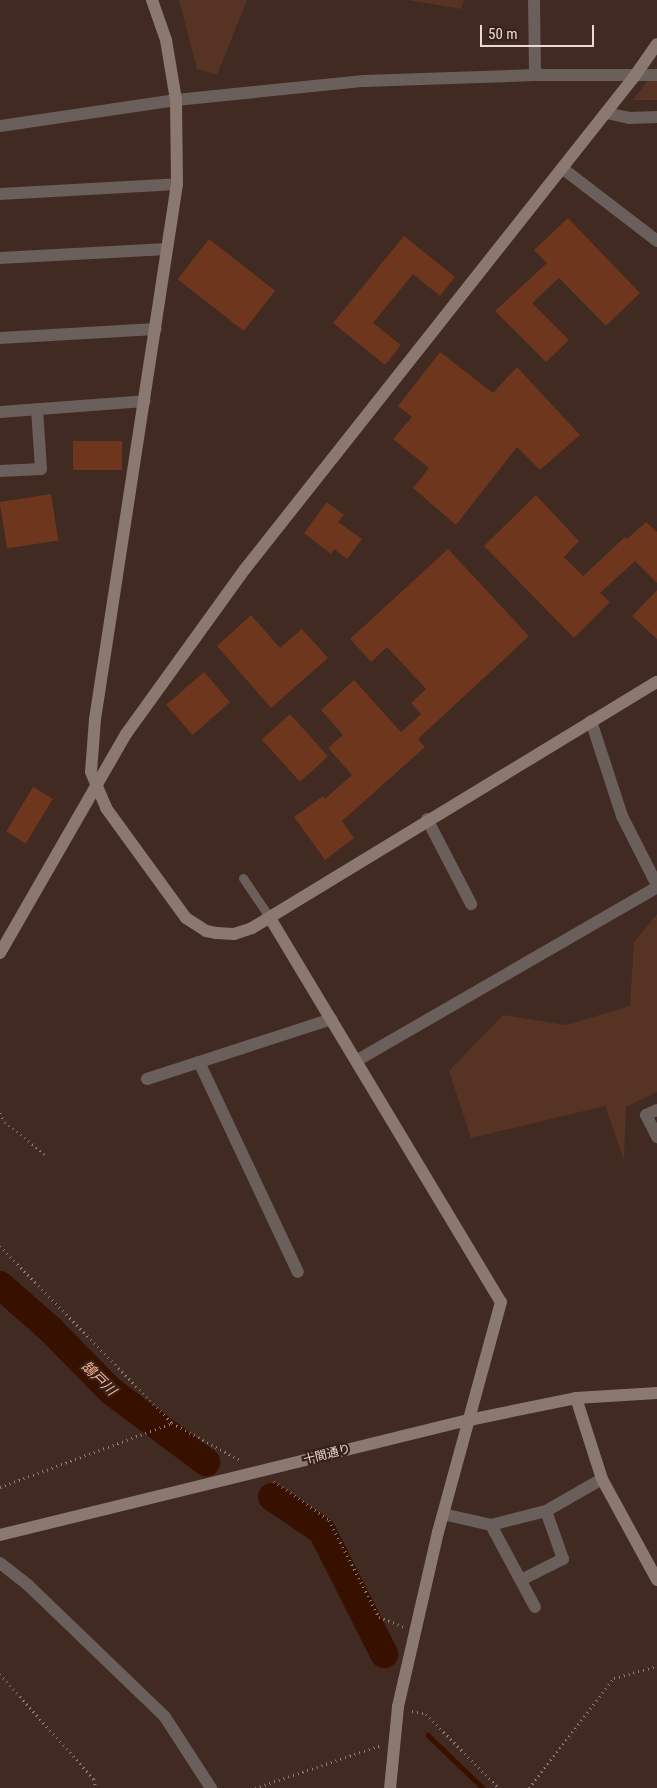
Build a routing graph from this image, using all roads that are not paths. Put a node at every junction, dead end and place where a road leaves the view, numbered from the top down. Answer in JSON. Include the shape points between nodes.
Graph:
{"nodes":[{"id":1,"x":152,"y":0,"type":"edge"},
{"id":2,"x":534,"y":0,"type":"edge"},
{"id":3,"x":657,"y":44,"type":"edge"},
{"id":4,"x":536,"y":74,"type":"junction"},
{"id":5,"x":657,"y":75,"type":"edge"},
{"id":6,"x":634,"y":77,"type":"junction"},
{"id":7,"x":176,"y":100,"type":"junction"},
{"id":8,"x":606,"y":113,"type":"junction"},
{"id":9,"x":657,"y":117,"type":"edge"},
{"id":10,"x":0,"y":126,"type":"edge"},
{"id":11,"x":562,"y":168,"type":"junction"},
{"id":12,"x":177,"y":184,"type":"junction"},
{"id":13,"x":0,"y":194,"type":"edge"},
{"id":14,"x":657,"y":241,"type":"edge"},
{"id":15,"x":168,"y":249,"type":"junction"},
{"id":16,"x":0,"y":258,"type":"edge"},
{"id":17,"x":156,"y":329,"type":"junction"},
{"id":18,"x":0,"y":338,"type":"edge"},
{"id":19,"x":145,"y":401,"type":"junction"},
{"id":20,"x":37,"y":409,"type":"junction"},
{"id":21,"x":0,"y":412,"type":"edge"},
{"id":22,"x":0,"y":471,"type":"edge"},
{"id":23,"x":657,"y":682,"type":"edge"},
{"id":24,"x":591,"y":721,"type":"junction"},
{"id":25,"x":95,"y":785,"type":"junction"},
{"id":26,"x":427,"y":819,"type":"junction"},
{"id":27,"x":243,"y":878,"type":"dead end"},
{"id":28,"x":657,"y":886,"type":"edge"},
{"id":29,"x":471,"y":904,"type":"dead end"},
{"id":30,"x":270,"y":918,"type":"junction"},
{"id":31,"x":0,"y":953,"type":"edge"},
{"id":32,"x":332,"y":1019,"type":"junction"},
{"id":33,"x":356,"y":1061,"type":"junction"},
{"id":34,"x":199,"y":1062,"type":"junction"},
{"id":35,"x":147,"y":1079,"type":"dead end"},
{"id":36,"x":657,"y":1110,"type":"edge"},
{"id":37,"x":657,"y":1137,"type":"edge"},
{"id":38,"x":298,"y":1272,"type":"dead end"},
{"id":39,"x":657,"y":1393,"type":"edge"},
{"id":40,"x":576,"y":1398,"type":"junction"},
{"id":41,"x":469,"y":1420,"type":"junction"},
{"id":42,"x":602,"y":1479,"type":"junction"},
{"id":43,"x":546,"y":1511,"type":"junction"},
{"id":44,"x":443,"y":1514,"type":"junction"},
{"id":45,"x":491,"y":1525,"type":"junction"},
{"id":46,"x":0,"y":1536,"type":"edge"},
{"id":47,"x":0,"y":1563,"type":"edge"},
{"id":48,"x":521,"y":1580,"type":"junction"},
{"id":49,"x":657,"y":1580,"type":"edge"},
{"id":50,"x":535,"y":1607,"type":"dead end"},
{"id":51,"x":211,"y":1788,"type":"edge"},
{"id":52,"x":390,"y":1788,"type":"edge"}],
"edges":[{"from":1,"to":7,"type":"street","via":[[166,40]]},
{"from":2,"to":4,"type":"street"},
{"from":3,"to":6,"type":"street"},
{"from":4,"to":6,"type":"street"},
{"from":4,"to":7,"type":"street","via":[[364,81]]},
{"from":5,"to":6,"type":"street"},
{"from":6,"to":8,"type":"street"},
{"from":7,"to":10,"type":"street"},
{"from":7,"to":12,"type":"street"},
{"from":8,"to":9,"type":"street","via":[[628,118]]},
{"from":8,"to":11,"type":"street"},
{"from":11,"to":14,"type":"street"},
{"from":11,"to":25,"type":"street","via":[[245,569],[126,734]]},
{"from":12,"to":13,"type":"street"},
{"from":12,"to":15,"type":"street"},
{"from":15,"to":16,"type":"street"},
{"from":15,"to":17,"type":"street"},
{"from":17,"to":18,"type":"street"},
{"from":17,"to":19,"type":"street"},
{"from":19,"to":20,"type":"street"},
{"from":19,"to":25,"type":"street","via":[[95,719],[92,772]]},
{"from":20,"to":21,"type":"street"},
{"from":20,"to":22,"type":"street","via":[[42,469]]},
{"from":23,"to":24,"type":"street"},
{"from":24,"to":26,"type":"street"},
{"from":24,"to":28,"type":"street","via":[[622,816]]},
{"from":25,"to":30,"type":"street","via":[[117,824],[186,918],[206,931],[234,934]]},
{"from":25,"to":31,"type":"street"},
{"from":26,"to":29,"type":"street"},
{"from":26,"to":30,"type":"street"},
{"from":27,"to":30,"type":"lane"},
{"from":28,"to":33,"type":"street"},
{"from":30,"to":32,"type":"street"},
{"from":32,"to":33,"type":"street"},
{"from":32,"to":34,"type":"street"},
{"from":33,"to":41,"type":"street","via":[[501,1302]]},
{"from":34,"to":35,"type":"street"},
{"from":34,"to":38,"type":"street"},
{"from":36,"to":37,"type":"street","via":[[646,1115]]},
{"from":39,"to":40,"type":"street","name":"十間通り"},
{"from":40,"to":41,"type":"street","name":"十間通り"},
{"from":40,"to":42,"type":"street"},
{"from":41,"to":44,"type":"street"},
{"from":41,"to":46,"type":"street","name":"十間通り"},
{"from":42,"to":43,"type":"street"},
{"from":42,"to":49,"type":"street"},
{"from":43,"to":45,"type":"street"},
{"from":43,"to":48,"type":"street","via":[[563,1559]]},
{"from":44,"to":45,"type":"street"},
{"from":44,"to":52,"type":"street","via":[[398,1707]]},
{"from":45,"to":48,"type":"street"},
{"from":47,"to":51,"type":"street","via":[[28,1585],[165,1717]]},
{"from":48,"to":50,"type":"street"}]}
